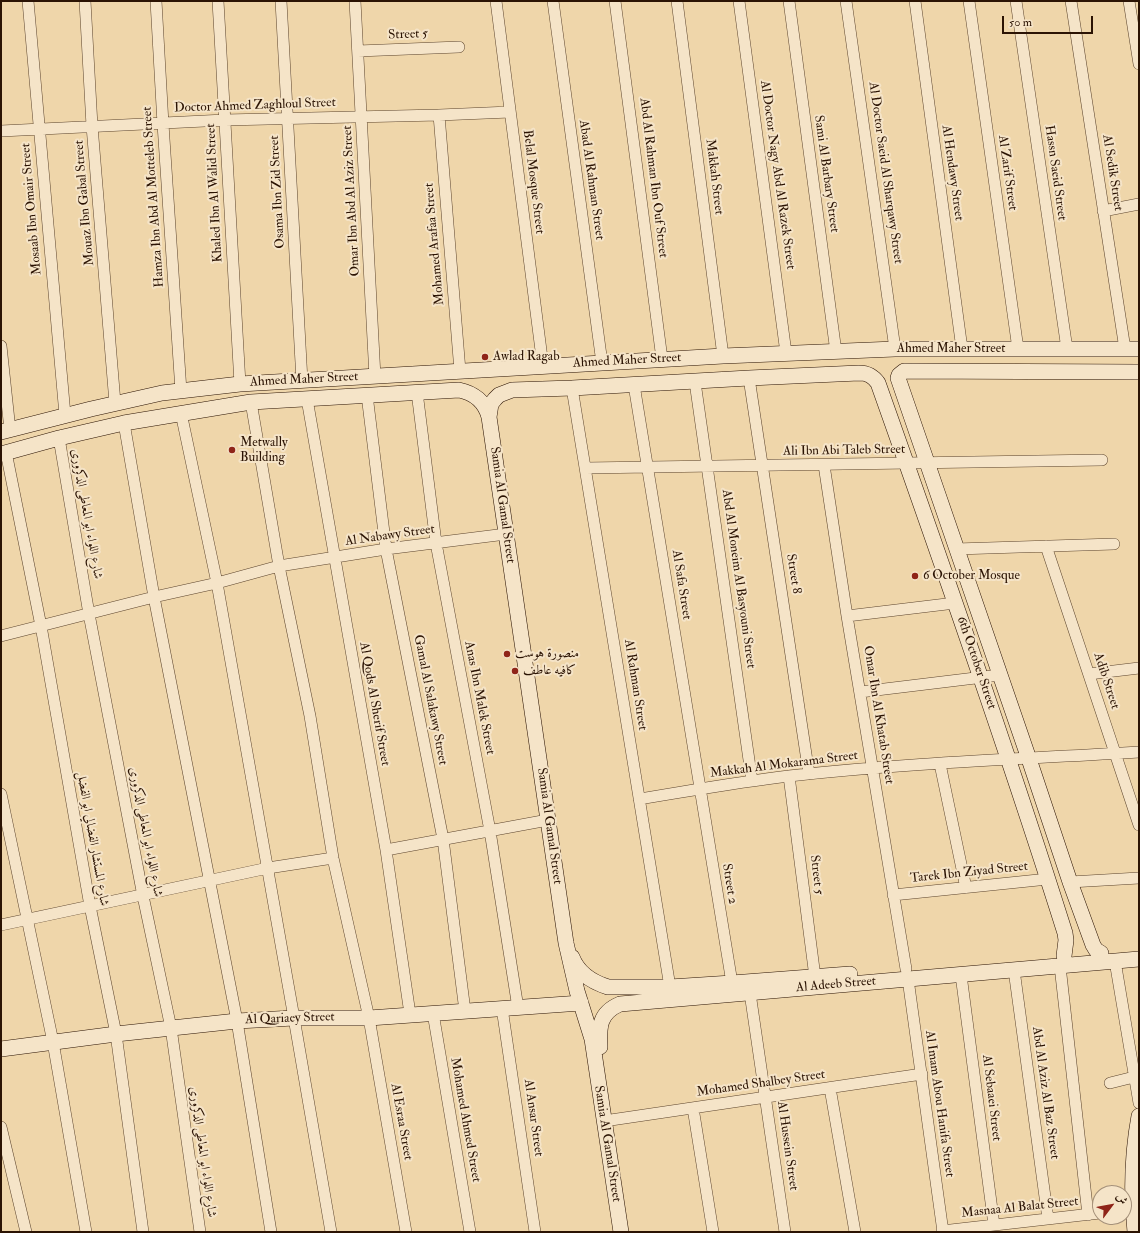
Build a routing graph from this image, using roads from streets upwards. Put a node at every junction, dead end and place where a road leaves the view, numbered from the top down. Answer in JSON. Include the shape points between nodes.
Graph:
{"nodes":[{"id":1,"x":28,"y":1,"type":"edge"},
{"id":2,"x":85,"y":1,"type":"edge"},
{"id":3,"x":156,"y":1,"type":"edge"},
{"id":4,"x":218,"y":1,"type":"edge"},
{"id":5,"x":282,"y":1,"type":"edge"},
{"id":6,"x":355,"y":1,"type":"edge"},
{"id":7,"x":496,"y":1,"type":"edge"},
{"id":8,"x":553,"y":1,"type":"edge"},
{"id":9,"x":615,"y":1,"type":"edge"},
{"id":10,"x":677,"y":1,"type":"edge"},
{"id":11,"x":740,"y":1,"type":"edge"},
{"id":12,"x":789,"y":1,"type":"edge"},
{"id":13,"x":846,"y":1,"type":"edge"},
{"id":14,"x":915,"y":1,"type":"edge"},
{"id":15,"x":969,"y":1,"type":"edge"},
{"id":16,"x":1016,"y":1,"type":"edge"},
{"id":17,"x":1070,"y":1,"type":"edge"},
{"id":18,"x":1129,"y":1,"type":"edge"},
{"id":19,"x":459,"y":47,"type":"dead end"},
{"id":20,"x":358,"y":51,"type":"junction"},
{"id":21,"x":1139,"y":64,"type":"edge"},
{"id":22,"x":510,"y":112,"type":"junction"},
{"id":23,"x":439,"y":115,"type":"junction"},
{"id":24,"x":361,"y":117,"type":"junction"},
{"id":25,"x":288,"y":119,"type":"junction"},
{"id":26,"x":225,"y":120,"type":"junction"},
{"id":27,"x":162,"y":124,"type":"junction"},
{"id":28,"x":92,"y":126,"type":"junction"},
{"id":29,"x":39,"y":130,"type":"junction"},
{"id":30,"x":1,"y":131,"type":"edge"},
{"id":31,"x":1139,"y":204,"type":"edge"},
{"id":32,"x":1103,"y":211,"type":"junction"},
{"id":33,"x":1,"y":346,"type":"edge"},
{"id":34,"x":895,"y":349,"type":"junction"},
{"id":35,"x":962,"y":349,"type":"junction"},
{"id":36,"x":1018,"y":349,"type":"junction"},
{"id":37,"x":1067,"y":349,"type":"junction"},
{"id":38,"x":1132,"y":349,"type":"edge"},
{"id":39,"x":836,"y":352,"type":"junction"},
{"id":40,"x":786,"y":353,"type":"junction"},
{"id":41,"x":723,"y":356,"type":"junction"},
{"id":42,"x":662,"y":359,"type":"junction"},
{"id":43,"x":602,"y":363,"type":"junction"},
{"id":44,"x":543,"y":366,"type":"junction"},
{"id":45,"x":511,"y":368,"type":"junction"},
{"id":46,"x":460,"y":371,"type":"junction"},
{"id":47,"x":1139,"y":372,"type":"edge"},
{"id":48,"x":871,"y":375,"type":"joint"},
{"id":49,"x":899,"y":375,"type":"joint"},
{"id":50,"x":375,"y":376,"type":"junction"},
{"id":51,"x":749,"y":378,"type":"junction"},
{"id":52,"x":302,"y":381,"type":"junction"},
{"id":53,"x":695,"y":382,"type":"junction"},
{"id":54,"x":240,"y":384,"type":"junction"},
{"id":55,"x":634,"y":385,"type":"junction"},
{"id":56,"x":572,"y":388,"type":"junction"},
{"id":57,"x":512,"y":390,"type":"junction"},
{"id":58,"x":181,"y":391,"type":"junction"},
{"id":59,"x":417,"y":392,"type":"junction"},
{"id":60,"x":367,"y":395,"type":"junction"},
{"id":61,"x":307,"y":399,"type":"junction"},
{"id":62,"x":251,"y":402,"type":"junction"},
{"id":63,"x":116,"y":403,"type":"junction"},
{"id":64,"x":91,"y":409,"type":"junction"},
{"id":65,"x":182,"y":413,"type":"junction"},
{"id":66,"x":65,"y":415,"type":"junction"},
{"id":67,"x":489,"y":417,"type":"junction"},
{"id":68,"x":124,"y":423,"type":"junction"},
{"id":69,"x":95,"y":429,"type":"junction"},
{"id":70,"x":6,"y":431,"type":"edge"},
{"id":71,"x":59,"y":438,"type":"junction"},
{"id":72,"x":4,"y":453,"type":"edge"},
{"id":73,"x":1102,"y":460,"type":"dead end"},
{"id":74,"x":926,"y":463,"type":"junction"},
{"id":75,"x":907,"y":464,"type":"junction"},
{"id":76,"x":824,"y":465,"type":"junction"},
{"id":77,"x":762,"y":466,"type":"junction"},
{"id":78,"x":708,"y":467,"type":"junction"},
{"id":79,"x":586,"y":468,"type":"junction"},
{"id":80,"x":648,"y":468,"type":"junction"},
{"id":81,"x":506,"y":534,"type":"junction"},
{"id":82,"x":436,"y":543,"type":"junction"},
{"id":83,"x":1114,"y":544,"type":"dead end"},
{"id":84,"x":1046,"y":546,"type":"junction"},
{"id":85,"x":386,"y":549,"type":"junction"},
{"id":86,"x":956,"y":549,"type":"junction"},
{"id":87,"x":334,"y":558,"type":"junction"},
{"id":88,"x":279,"y":566,"type":"junction"},
{"id":89,"x":217,"y":583,"type":"junction"},
{"id":90,"x":154,"y":597,"type":"junction"},
{"id":91,"x":955,"y":603,"type":"junction"},
{"id":92,"x":89,"y":614,"type":"junction"},
{"id":93,"x":847,"y":616,"type":"junction"},
{"id":94,"x":41,"y":626,"type":"junction"},
{"id":95,"x":1,"y":636,"type":"edge"},
{"id":96,"x":1139,"y":668,"type":"edge"},
{"id":97,"x":1089,"y":674,"type":"junction"},
{"id":98,"x":1000,"y":675,"type":"junction"},
{"id":99,"x":981,"y":678,"type":"junction"},
{"id":100,"x":860,"y":692,"type":"junction"},
{"id":101,"x":1139,"y":752,"type":"edge"},
{"id":102,"x":1115,"y":754,"type":"junction"},
{"id":103,"x":1008,"y":759,"type":"junction"},
{"id":104,"x":1029,"y":759,"type":"junction"},
{"id":105,"x":940,"y":764,"type":"junction"},
{"id":106,"x":873,"y":769,"type":"junction"},
{"id":107,"x":809,"y":774,"type":"junction"},
{"id":108,"x":789,"y":776,"type":"junction"},
{"id":109,"x":752,"y":781,"type":"junction"},
{"id":110,"x":699,"y":789,"type":"junction"},
{"id":111,"x":1,"y":794,"type":"edge"},
{"id":112,"x":639,"y":799,"type":"junction"},
{"id":113,"x":548,"y":820,"type":"junction"},
{"id":114,"x":1139,"y":825,"type":"edge"},
{"id":115,"x":490,"y":831,"type":"junction"},
{"id":116,"x":443,"y":839,"type":"junction"},
{"id":117,"x":386,"y":850,"type":"junction"},
{"id":118,"x":333,"y":858,"type":"junction"},
{"id":119,"x":268,"y":868,"type":"junction"},
{"id":120,"x":1139,"y":878,"type":"edge"},
{"id":121,"x":1048,"y":879,"type":"junction"},
{"id":122,"x":209,"y":880,"type":"junction"},
{"id":123,"x":1070,"y":882,"type":"junction"},
{"id":124,"x":966,"y":888,"type":"junction"},
{"id":125,"x":893,"y":895,"type":"junction"},
{"id":126,"x":143,"y":896,"type":"junction"},
{"id":127,"x":90,"y":906,"type":"junction"},
{"id":128,"x":28,"y":920,"type":"junction"},
{"id":129,"x":1,"y":925,"type":"edge"},
{"id":130,"x":566,"y":943,"type":"junction"},
{"id":131,"x":1139,"y":950,"type":"edge"},
{"id":132,"x":1101,"y":953,"type":"junction"},
{"id":133,"x":1139,"y":959,"type":"edge"},
{"id":134,"x":1062,"y":961,"type":"junction"},
{"id":135,"x":1115,"y":961,"type":"junction"},
{"id":136,"x":1014,"y":970,"type":"junction"},
{"id":137,"x":907,"y":974,"type":"junction"},
{"id":138,"x":961,"y":975,"type":"junction"},
{"id":139,"x":815,"y":977,"type":"junction"},
{"id":140,"x":732,"y":984,"type":"junction"},
{"id":141,"x":670,"y":987,"type":"junction"},
{"id":142,"x":750,"y":993,"type":"junction"},
{"id":143,"x":581,"y":1003,"type":"junction"},
{"id":144,"x":502,"y":1008,"type":"junction"},
{"id":145,"x":518,"y":1008,"type":"junction"},
{"id":146,"x":466,"y":1011,"type":"junction"},
{"id":147,"x":433,"y":1013,"type":"junction"},
{"id":148,"x":410,"y":1014,"type":"junction"},
{"id":149,"x":294,"y":1018,"type":"junction"},
{"id":150,"x":369,"y":1018,"type":"junction"},
{"id":151,"x":237,"y":1021,"type":"junction"},
{"id":152,"x":171,"y":1028,"type":"junction"},
{"id":153,"x":116,"y":1034,"type":"junction"},
{"id":154,"x":53,"y":1042,"type":"junction"},
{"id":155,"x":1,"y":1049,"type":"edge"},
{"id":156,"x":922,"y":1074,"type":"junction"},
{"id":157,"x":1134,"y":1077,"type":"junction"},
{"id":158,"x":598,"y":1082,"type":"junction"},
{"id":159,"x":1110,"y":1083,"type":"dead end"},
{"id":160,"x":830,"y":1088,"type":"junction"},
{"id":161,"x":765,"y":1097,"type":"junction"},
{"id":162,"x":1139,"y":1103,"type":"edge"},
{"id":163,"x":693,"y":1108,"type":"junction"},
{"id":164,"x":1139,"y":1116,"type":"edge"},
{"id":165,"x":604,"y":1121,"type":"junction"},
{"id":166,"x":1,"y":1127,"type":"edge"},
{"id":167,"x":1133,"y":1207,"type":"edge"},
{"id":168,"x":1092,"y":1214,"type":"edge"},
{"id":169,"x":1088,"y":1215,"type":"junction"},
{"id":170,"x":1048,"y":1219,"type":"junction"},
{"id":171,"x":994,"y":1225,"type":"junction"},
{"id":172,"x":943,"y":1231,"type":"edge"},
{"id":173,"x":26,"y":1232,"type":"edge"},
{"id":174,"x":86,"y":1232,"type":"edge"},
{"id":175,"x":143,"y":1232,"type":"edge"},
{"id":176,"x":200,"y":1232,"type":"edge"},
{"id":177,"x":271,"y":1232,"type":"edge"},
{"id":178,"x":330,"y":1232,"type":"edge"},
{"id":179,"x":406,"y":1232,"type":"edge"},
{"id":180,"x":470,"y":1232,"type":"edge"},
{"id":181,"x":535,"y":1232,"type":"edge"},
{"id":182,"x":621,"y":1232,"type":"edge"},
{"id":183,"x":713,"y":1232,"type":"edge"},
{"id":184,"x":785,"y":1232,"type":"edge"},
{"id":185,"x":855,"y":1232,"type":"edge"},
{"id":186,"x":1136,"y":1232,"type":"edge"}],
"edges":[{"from":1,"to":29,"type":"street","name":"Mosaab Ibn Omair Street"},
{"from":2,"to":28,"type":"street","name":"Mouaz Ibn Gabal Street"},
{"from":3,"to":27,"type":"street","name":"Hamza Ibn Abd Al Motteleb Street"},
{"from":4,"to":26,"type":"street","name":"Khaled Ibn Al Walid Street"},
{"from":5,"to":25,"type":"street","name":"Osama Ibn Zid Street"},
{"from":6,"to":20,"type":"street","name":"Omar Ibn Abd Al Aziz Street"},
{"from":7,"to":22,"type":"street","name":"Belal Mosque Street"},
{"from":8,"to":43,"type":"street","name":"Abad Al Rahman Street"},
{"from":9,"to":42,"type":"street","name":"Abd Al Rahman Ibn Ouf Street"},
{"from":10,"to":41,"type":"street","name":"Makkah Street"},
{"from":11,"to":40,"type":"street","name":"Al Doctor Nagy Abd Al Razek Street"},
{"from":12,"to":39,"type":"street","name":"Sami Al Barbary Street"},
{"from":13,"to":34,"type":"street","name":"Al Doctor Saeid Al Sharqawy Street"},
{"from":14,"to":35,"type":"street","name":"Al Hendawy Street"},
{"from":15,"to":36,"type":"street","name":"Al Zarif Street"},
{"from":16,"to":37,"type":"street","name":"Hassn Saeid Street"},
{"from":17,"to":32,"type":"street","name":"Al Sedik Street"},
{"from":18,"to":21,"type":"street"},
{"from":19,"to":20,"type":"street","name":"Street 5"},
{"from":20,"to":24,"type":"street","name":"Omar Ibn Abd Al Aziz Street"},
{"from":22,"to":23,"type":"street","name":"Doctor Ahmed Zaghloul Street"},
{"from":22,"to":44,"type":"street","name":"Belal Mosque Street"},
{"from":23,"to":24,"type":"street","name":"Doctor Ahmed Zaghloul Street"},
{"from":23,"to":46,"type":"street","name":"Mohamed Arafaa Street"},
{"from":24,"to":25,"type":"street","name":"Doctor Ahmed Zaghloul Street"},
{"from":24,"to":50,"type":"street","name":"Omar Ibn Abd Al Aziz Street"},
{"from":25,"to":26,"type":"street","name":"Doctor Ahmed Zaghloul Street"},
{"from":25,"to":52,"type":"street","name":"Osama Ibn Zid Street"},
{"from":26,"to":27,"type":"street","name":"Doctor Ahmed Zaghloul Street"},
{"from":26,"to":54,"type":"street","name":"Khaled Ibn Al Walid Street"},
{"from":27,"to":28,"type":"street","name":"Doctor Ahmed Zaghloul Street"},
{"from":27,"to":58,"type":"street","name":"Hamza Ibn Abd Al Motteleb Street"},
{"from":28,"to":29,"type":"street","name":"Doctor Ahmed Zaghloul Street"},
{"from":28,"to":63,"type":"street","name":"Mouaz Ibn Gabal Street"},
{"from":29,"to":30,"type":"street","name":"Doctor Ahmed Zaghloul Street"},
{"from":29,"to":66,"type":"street","name":"Mosaab Ibn Omair Street"},
{"from":31,"to":32,"type":"street"},
{"from":32,"to":38,"type":"street","name":"Al Sedik Street"},
{"from":33,"to":70,"type":"street"},
{"from":34,"to":35,"type":"street","name":"Ahmed Maher Street"},
{"from":34,"to":39,"type":"street","name":"Ahmed Maher Street"},
{"from":35,"to":36,"type":"street","name":"Ahmed Maher Street"},
{"from":36,"to":37,"type":"street","name":"Ahmed Maher Street"},
{"from":37,"to":38,"type":"street","name":"Ahmed Maher Street"},
{"from":39,"to":40,"type":"street","name":"Ahmed Maher Street"},
{"from":40,"to":41,"type":"street","name":"Ahmed Maher Street"},
{"from":41,"to":42,"type":"street","name":"Ahmed Maher Street"},
{"from":42,"to":43,"type":"street","name":"Ahmed Maher Street"},
{"from":43,"to":44,"type":"street","name":"Ahmed Maher Street"},
{"from":44,"to":45,"type":"street","name":"Ahmed Maher Street"},
{"from":45,"to":46,"type":"street","name":"Ahmed Maher Street"},
{"from":45,"to":57,"type":"street"},
{"from":46,"to":50,"type":"street","name":"Ahmed Maher Street"},
{"from":47,"to":49,"type":"street","name":"Ahmed Maher Street","via":[[904,371]]},
{"from":48,"to":51,"type":"street","name":"Ahmed Maher Street","via":[[859,373]]},
{"from":48,"to":75,"type":"street","name":"6th October Street","via":[[878,383]]},
{"from":49,"to":74,"type":"street","name":"6th October Street","via":[[898,382]]},
{"from":50,"to":52,"type":"street","name":"Ahmed Maher Street"},
{"from":51,"to":53,"type":"street","name":"Ahmed Maher Street"},
{"from":51,"to":77,"type":"street","name":"Street 8"},
{"from":52,"to":54,"type":"street","name":"Ahmed Maher Street"},
{"from":53,"to":55,"type":"street","name":"Ahmed Maher Street"},
{"from":53,"to":78,"type":"street","name":"Abd Al Moneim Al Basyouni Street"},
{"from":54,"to":58,"type":"street","name":"Ahmed Maher Street"},
{"from":55,"to":56,"type":"street","name":"Ahmed Maher Street"},
{"from":55,"to":80,"type":"street","name":"Al Safa Street"},
{"from":56,"to":57,"type":"street","name":"Ahmed Maher Street"},
{"from":56,"to":79,"type":"street","name":"Al Rahman Street"},
{"from":57,"to":67,"type":"street","name":"Ahmed Maher Street","via":[[495,399],[491,404]]},
{"from":58,"to":63,"type":"street","name":"Ahmed Maher Street"},
{"from":59,"to":60,"type":"street","name":"Ahmed Maher Street"},
{"from":59,"to":67,"type":"street","name":"Ahmed Maher Street","via":[[465,391],[481,402]]},
{"from":59,"to":82,"type":"street","name":"Anas Ibn Malek Street"},
{"from":60,"to":61,"type":"street","name":"Ahmed Maher Street"},
{"from":60,"to":85,"type":"street","name":"Gamal Al Salakawy Street"},
{"from":61,"to":62,"type":"street","name":"Ahmed Maher Street"},
{"from":61,"to":87,"type":"street","name":"Al Qods Al Sherif Street"},
{"from":62,"to":65,"type":"street","name":"Ahmed Maher Street"},
{"from":62,"to":88,"type":"street","name":"Al Esraa Street"},
{"from":63,"to":64,"type":"street","name":"Ahmed Maher Street"},
{"from":64,"to":66,"type":"street","name":"Ahmed Maher Street"},
{"from":64,"to":69,"type":"street"},
{"from":65,"to":68,"type":"street","name":"Ahmed Maher Street"},
{"from":65,"to":89,"type":"street"},
{"from":66,"to":70,"type":"street","name":"Ahmed Maher Street"},
{"from":67,"to":81,"type":"street","name":"Samia Al Gamal Street"},
{"from":68,"to":69,"type":"street","name":"Ahmed Maher Street"},
{"from":68,"to":90,"type":"street"},
{"from":69,"to":71,"type":"street","name":"Ahmed Maher Street"},
{"from":71,"to":72,"type":"street","name":"Ahmed Maher Street"},
{"from":71,"to":92,"type":"street","name":"شارع اللواء ابو المعاطى الدكرورى"},
{"from":72,"to":94,"type":"street","name":"شارع المستشار الفضالي ابو الفضل"},
{"from":73,"to":74,"type":"street","name":"Ali Ibn Abi Taleb Street"},
{"from":74,"to":75,"type":"street","name":"Ali Ibn Abi Taleb Street"},
{"from":74,"to":86,"type":"street","name":"6th October Street"},
{"from":75,"to":76,"type":"street","name":"Ali Ibn Abi Taleb Street"},
{"from":75,"to":91,"type":"street","name":"6th October Street"},
{"from":76,"to":77,"type":"street","name":"Ali Ibn Abi Taleb Street"},
{"from":76,"to":93,"type":"street","name":"Omar Ibn Al Khatab Street"},
{"from":77,"to":78,"type":"street","name":"Ali Ibn Abi Taleb Street"},
{"from":77,"to":107,"type":"street","name":"Street 8"},
{"from":78,"to":80,"type":"street","name":"Ali Ibn Abi Taleb Street"},
{"from":78,"to":109,"type":"street","name":"Abd Al Moneim Al Basyouni Street"},
{"from":79,"to":80,"type":"street","name":"Ali Ibn Abi Taleb Street"},
{"from":79,"to":112,"type":"street","name":"Al Rahman Street"},
{"from":80,"to":110,"type":"street","name":"Al Safa Street"},
{"from":81,"to":82,"type":"street","name":"Al Nabawy Street"},
{"from":81,"to":113,"type":"street","name":"Samia Al Gamal Street"},
{"from":82,"to":85,"type":"street","name":"Al Nabawy Street"},
{"from":82,"to":115,"type":"street","name":"Anas Ibn Malek Street"},
{"from":83,"to":84,"type":"street"},
{"from":84,"to":86,"type":"street"},
{"from":84,"to":97,"type":"street","name":"Adib Street"},
{"from":85,"to":87,"type":"street","name":"Al Nabawy Street"},
{"from":85,"to":116,"type":"street","name":"Gamal Al Salakawy Street"},
{"from":86,"to":98,"type":"street","name":"6th October Street"},
{"from":87,"to":88,"type":"street","name":"Al Nabawy Street"},
{"from":87,"to":117,"type":"street","name":"Al Qods Al Sherif Street"},
{"from":88,"to":89,"type":"street","name":"Al Nabawy Street"},
{"from":88,"to":118,"type":"street","name":"Al Esraa Street","via":[[310,716]]},
{"from":89,"to":90,"type":"street","name":"Al Nabawy Street"},
{"from":89,"to":119,"type":"street"},
{"from":90,"to":92,"type":"street","name":"Al Nabawy Street"},
{"from":90,"to":122,"type":"street"},
{"from":91,"to":93,"type":"street"},
{"from":91,"to":99,"type":"street","name":"6th October Street"},
{"from":92,"to":94,"type":"street","name":"Al Nabawy Street"},
{"from":92,"to":126,"type":"street","name":"شارع اللواء ابو المعاطى الدكرورى"},
{"from":93,"to":100,"type":"street","name":"Omar Ibn Al Khatab Street"},
{"from":94,"to":95,"type":"street","name":"Al Nabawy Street"},
{"from":94,"to":127,"type":"street","name":"شارع المستشار الفضالي ابو الفضل"},
{"from":96,"to":97,"type":"street"},
{"from":97,"to":102,"type":"street","name":"Adib Street"},
{"from":98,"to":99,"type":"street"},
{"from":98,"to":104,"type":"street","name":"6th October Street"},
{"from":99,"to":100,"type":"street"},
{"from":99,"to":103,"type":"street","name":"6th October Street"},
{"from":100,"to":106,"type":"street","name":"Omar Ibn Al Khatab Street"},
{"from":101,"to":102,"type":"street","name":"Makkah Al Mokarama Street"},
{"from":102,"to":104,"type":"street","name":"Makkah Al Mokarama Street"},
{"from":102,"to":114,"type":"street","name":"Adib Street"},
{"from":103,"to":104,"type":"street","name":"Makkah Al Mokarama Street"},
{"from":103,"to":105,"type":"street","name":"Makkah Al Mokarama Street"},
{"from":103,"to":121,"type":"street","name":"6th October Street"},
{"from":104,"to":123,"type":"street","name":"6th October Street"},
{"from":105,"to":106,"type":"street","name":"Makkah Al Mokarama Street"},
{"from":105,"to":124,"type":"street"},
{"from":106,"to":107,"type":"street","name":"Makkah Al Mokarama Street"},
{"from":106,"to":125,"type":"street","name":"Omar Ibn Al Khatab Street"},
{"from":107,"to":108,"type":"street","name":"Makkah Al Mokarama Street"},
{"from":108,"to":109,"type":"street","name":"Makkah Al Mokarama Street"},
{"from":108,"to":139,"type":"street","name":"Street 5"},
{"from":109,"to":110,"type":"street","name":"Makkah Al Mokarama Street"},
{"from":110,"to":112,"type":"street","name":"Makkah Al Mokarama Street"},
{"from":110,"to":140,"type":"street","name":"Street 2"},
{"from":111,"to":128,"type":"street"},
{"from":112,"to":141,"type":"street","name":"Al Rahman Street"},
{"from":113,"to":115,"type":"street"},
{"from":113,"to":130,"type":"street","name":"Samia Al Gamal Street"},
{"from":115,"to":116,"type":"street"},
{"from":115,"to":145,"type":"street","name":"Anas Ibn Malek Street"},
{"from":116,"to":117,"type":"street"},
{"from":116,"to":146,"type":"street","name":"Gamal Al Salakawy Street"},
{"from":117,"to":148,"type":"street","name":"Al Qods Al Sherif Street"},
{"from":118,"to":119,"type":"street"},
{"from":118,"to":150,"type":"street","name":"Al Esraa Street"},
{"from":119,"to":122,"type":"street"},
{"from":119,"to":149,"type":"street"},
{"from":120,"to":123,"type":"street"},
{"from":121,"to":124,"type":"street","name":"Tarek Ibn Ziyad Street"},
{"from":121,"to":134,"type":"street","name":"6th October Street","via":[[1065,933]]},
{"from":122,"to":126,"type":"street"},
{"from":122,"to":151,"type":"street"},
{"from":123,"to":132,"type":"street","name":"6th October Street","via":[[1093,945]]},
{"from":124,"to":125,"type":"street","name":"Tarek Ibn Ziyad Street"},
{"from":125,"to":137,"type":"street","name":"Omar Ibn Al Khatab Street"},
{"from":126,"to":127,"type":"street"},
{"from":126,"to":152,"type":"street","name":"شارع اللواء ابو المعاطى الدكرورى"},
{"from":127,"to":128,"type":"street"},
{"from":127,"to":153,"type":"street","name":"شارع المستشار الفضالي ابو الفضل"},
{"from":128,"to":129,"type":"street"},
{"from":128,"to":154,"type":"street"},
{"from":130,"to":141,"type":"street","name":"Al Adeeb Street","via":[[573,960],[582,972],[587,978],[601,985],[618,988]]},
{"from":130,"to":143,"type":"street","name":"Samia Al Gamal Street"},
{"from":131,"to":132,"type":"street","name":"Al Adeeb Street"},
{"from":132,"to":134,"type":"street","name":"Al Adeeb Street"},
{"from":133,"to":135,"type":"street","name":"Al Adeeb Street"},
{"from":134,"to":135,"type":"street","name":"Al Adeeb Street"},
{"from":134,"to":136,"type":"street","name":"Al Adeeb Street"},
{"from":134,"to":137,"type":"street","name":"Al Adeeb Street"},
{"from":134,"to":169,"type":"street"},
{"from":135,"to":157,"type":"street"},
{"from":136,"to":138,"type":"street","name":"Al Adeeb Street"},
{"from":136,"to":170,"type":"street","name":"Abd Al Aziz Al Baz Street"},
{"from":137,"to":138,"type":"street","name":"Al Adeeb Street"},
{"from":137,"to":139,"type":"street","name":"Al Adeeb Street"},
{"from":137,"to":142,"type":"street","name":"Al Adeeb Street"},
{"from":137,"to":156,"type":"street","name":"Al Imam Abou Hanifa Street"},
{"from":138,"to":171,"type":"street","name":"Al Sebaaei Street"},
{"from":139,"to":140,"type":"street","name":"Al Adeeb Street"},
{"from":140,"to":141,"type":"street","name":"Al Adeeb Street"},
{"from":142,"to":158,"type":"street","name":"Al Adeeb Street","via":[[620,1004],[614,1007],[605,1015],[600,1027],[601,1067]]},
{"from":142,"to":161,"type":"street","name":"Al Hussein Street"},
{"from":143,"to":145,"type":"street","name":"Al Qariaey Street"},
{"from":143,"to":158,"type":"street","name":"Samia Al Gamal Street","via":[[592,1038]]},
{"from":144,"to":145,"type":"street","name":"Al Qariaey Street"},
{"from":144,"to":146,"type":"street","name":"Al Qariaey Street"},
{"from":144,"to":181,"type":"street","name":"Al Ansar Street"},
{"from":146,"to":147,"type":"street","name":"Al Qariaey Street"},
{"from":147,"to":148,"type":"street","name":"Al Qariaey Street"},
{"from":147,"to":180,"type":"street","name":"Mohamed Ahmed Street"},
{"from":148,"to":150,"type":"street","name":"Al Qariaey Street"},
{"from":149,"to":150,"type":"street","name":"Al Qariaey Street"},
{"from":149,"to":151,"type":"street","name":"Al Qariaey Street"},
{"from":149,"to":178,"type":"street"},
{"from":150,"to":179,"type":"street","name":"Al Esraa Street"},
{"from":151,"to":152,"type":"street","name":"Al Qariaey Street"},
{"from":151,"to":177,"type":"street"},
{"from":152,"to":153,"type":"street","name":"Al Qariaey Street"},
{"from":152,"to":176,"type":"street","name":"شارع اللواء ابو المعاطى الدكرورى"},
{"from":153,"to":154,"type":"street","name":"Al Qariaey Street"},
{"from":153,"to":175,"type":"street","name":"شارع المستشار الفضالي ابو الفضل"},
{"from":154,"to":155,"type":"street","name":"Al Qariaey Street"},
{"from":154,"to":174,"type":"street"},
{"from":156,"to":160,"type":"street","name":"Mohamed Shalbey Street"},
{"from":156,"to":172,"type":"street","name":"Al Imam Abou Hanifa Street"},
{"from":157,"to":159,"type":"street"},
{"from":157,"to":162,"type":"street"},
{"from":158,"to":165,"type":"street","name":"Samia Al Gamal Street"},
{"from":160,"to":161,"type":"street","name":"Mohamed Shalbey Street"},
{"from":160,"to":185,"type":"street"},
{"from":161,"to":163,"type":"street","name":"Mohamed Shalbey Street"},
{"from":161,"to":184,"type":"street","name":"Al Hussein Street"},
{"from":163,"to":165,"type":"street","name":"Mohamed Shalbey Street"},
{"from":163,"to":183,"type":"street"},
{"from":164,"to":167,"type":"street","via":[[1134,1140]]},
{"from":165,"to":182,"type":"street","name":"Samia Al Gamal Street"},
{"from":166,"to":173,"type":"street"},
{"from":167,"to":186,"type":"street"},
{"from":168,"to":169,"type":"street","name":"Masnaa Al Balat Street"},
{"from":169,"to":170,"type":"street","name":"Masnaa Al Balat Street"},
{"from":170,"to":171,"type":"street","name":"Masnaa Al Balat Street"},
{"from":171,"to":172,"type":"street","name":"Masnaa Al Balat Street"}]}
